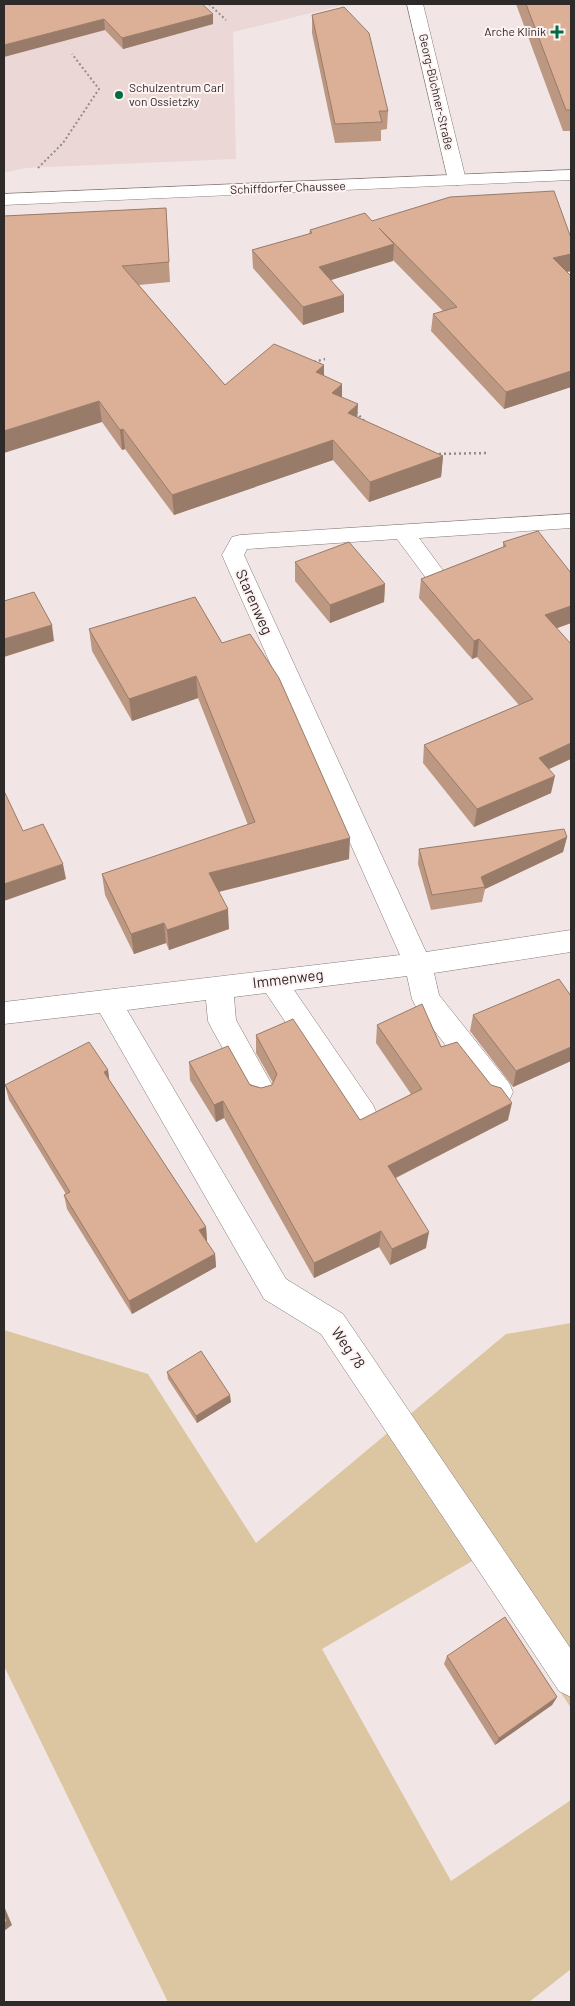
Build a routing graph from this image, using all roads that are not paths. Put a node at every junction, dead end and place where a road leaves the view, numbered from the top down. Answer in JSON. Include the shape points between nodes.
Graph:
{"nodes":[{"id":1,"x":415,"y":4,"type":"edge"},
{"id":2,"x":571,"y":175,"type":"edge"},
{"id":3,"x":457,"y":180,"type":"junction"},
{"id":4,"x":6,"y":200,"type":"edge"},
{"id":5,"x":571,"y":521,"type":"edge"},
{"id":6,"x":403,"y":532,"type":"junction"},
{"id":7,"x":434,"y":573,"type":"edge"},
{"id":8,"x":571,"y":941,"type":"edge"},
{"id":9,"x":418,"y":964,"type":"junction"},
{"id":10,"x":273,"y":981,"type":"junction"},
{"id":11,"x":219,"y":988,"type":"junction"},
{"id":12,"x":107,"y":1001,"type":"junction"},
{"id":13,"x":4,"y":1013,"type":"edge"},
{"id":14,"x":262,"y":1092,"type":"edge"},
{"id":15,"x":499,"y":1092,"type":"edge"},
{"id":16,"x":363,"y":1114,"type":"dead end"},
{"id":17,"x":571,"y":1679,"type":"edge"}],
"edges":[{"from":1,"to":3,"type":"street","name":"Georg-Büchner-Straße"},
{"from":2,"to":3,"type":"street","name":"Schiffdorfer Chaussee"},
{"from":3,"to":4,"type":"street","name":"Schiffdorfer Chaussee"},
{"from":5,"to":6,"type":"street","name":"Starenweg"},
{"from":6,"to":7,"type":"street"},
{"from":6,"to":9,"type":"street","name":"Starenweg","via":[[240,542],[233,555]]},
{"from":8,"to":9,"type":"street","name":"Immenweg"},
{"from":9,"to":10,"type":"street","name":"Immenweg"},
{"from":9,"to":15,"type":"street","via":[[426,999]]},
{"from":10,"to":11,"type":"street","name":"Immenweg"},
{"from":10,"to":16,"type":"street"},
{"from":11,"to":12,"type":"street","name":"Immenweg"},
{"from":11,"to":14,"type":"street","via":[[222,1021]]},
{"from":12,"to":13,"type":"street","name":"Immenweg"},
{"from":12,"to":17,"type":"street","name":"Weg 78","via":[[275,1289],[332,1324]]}]}
